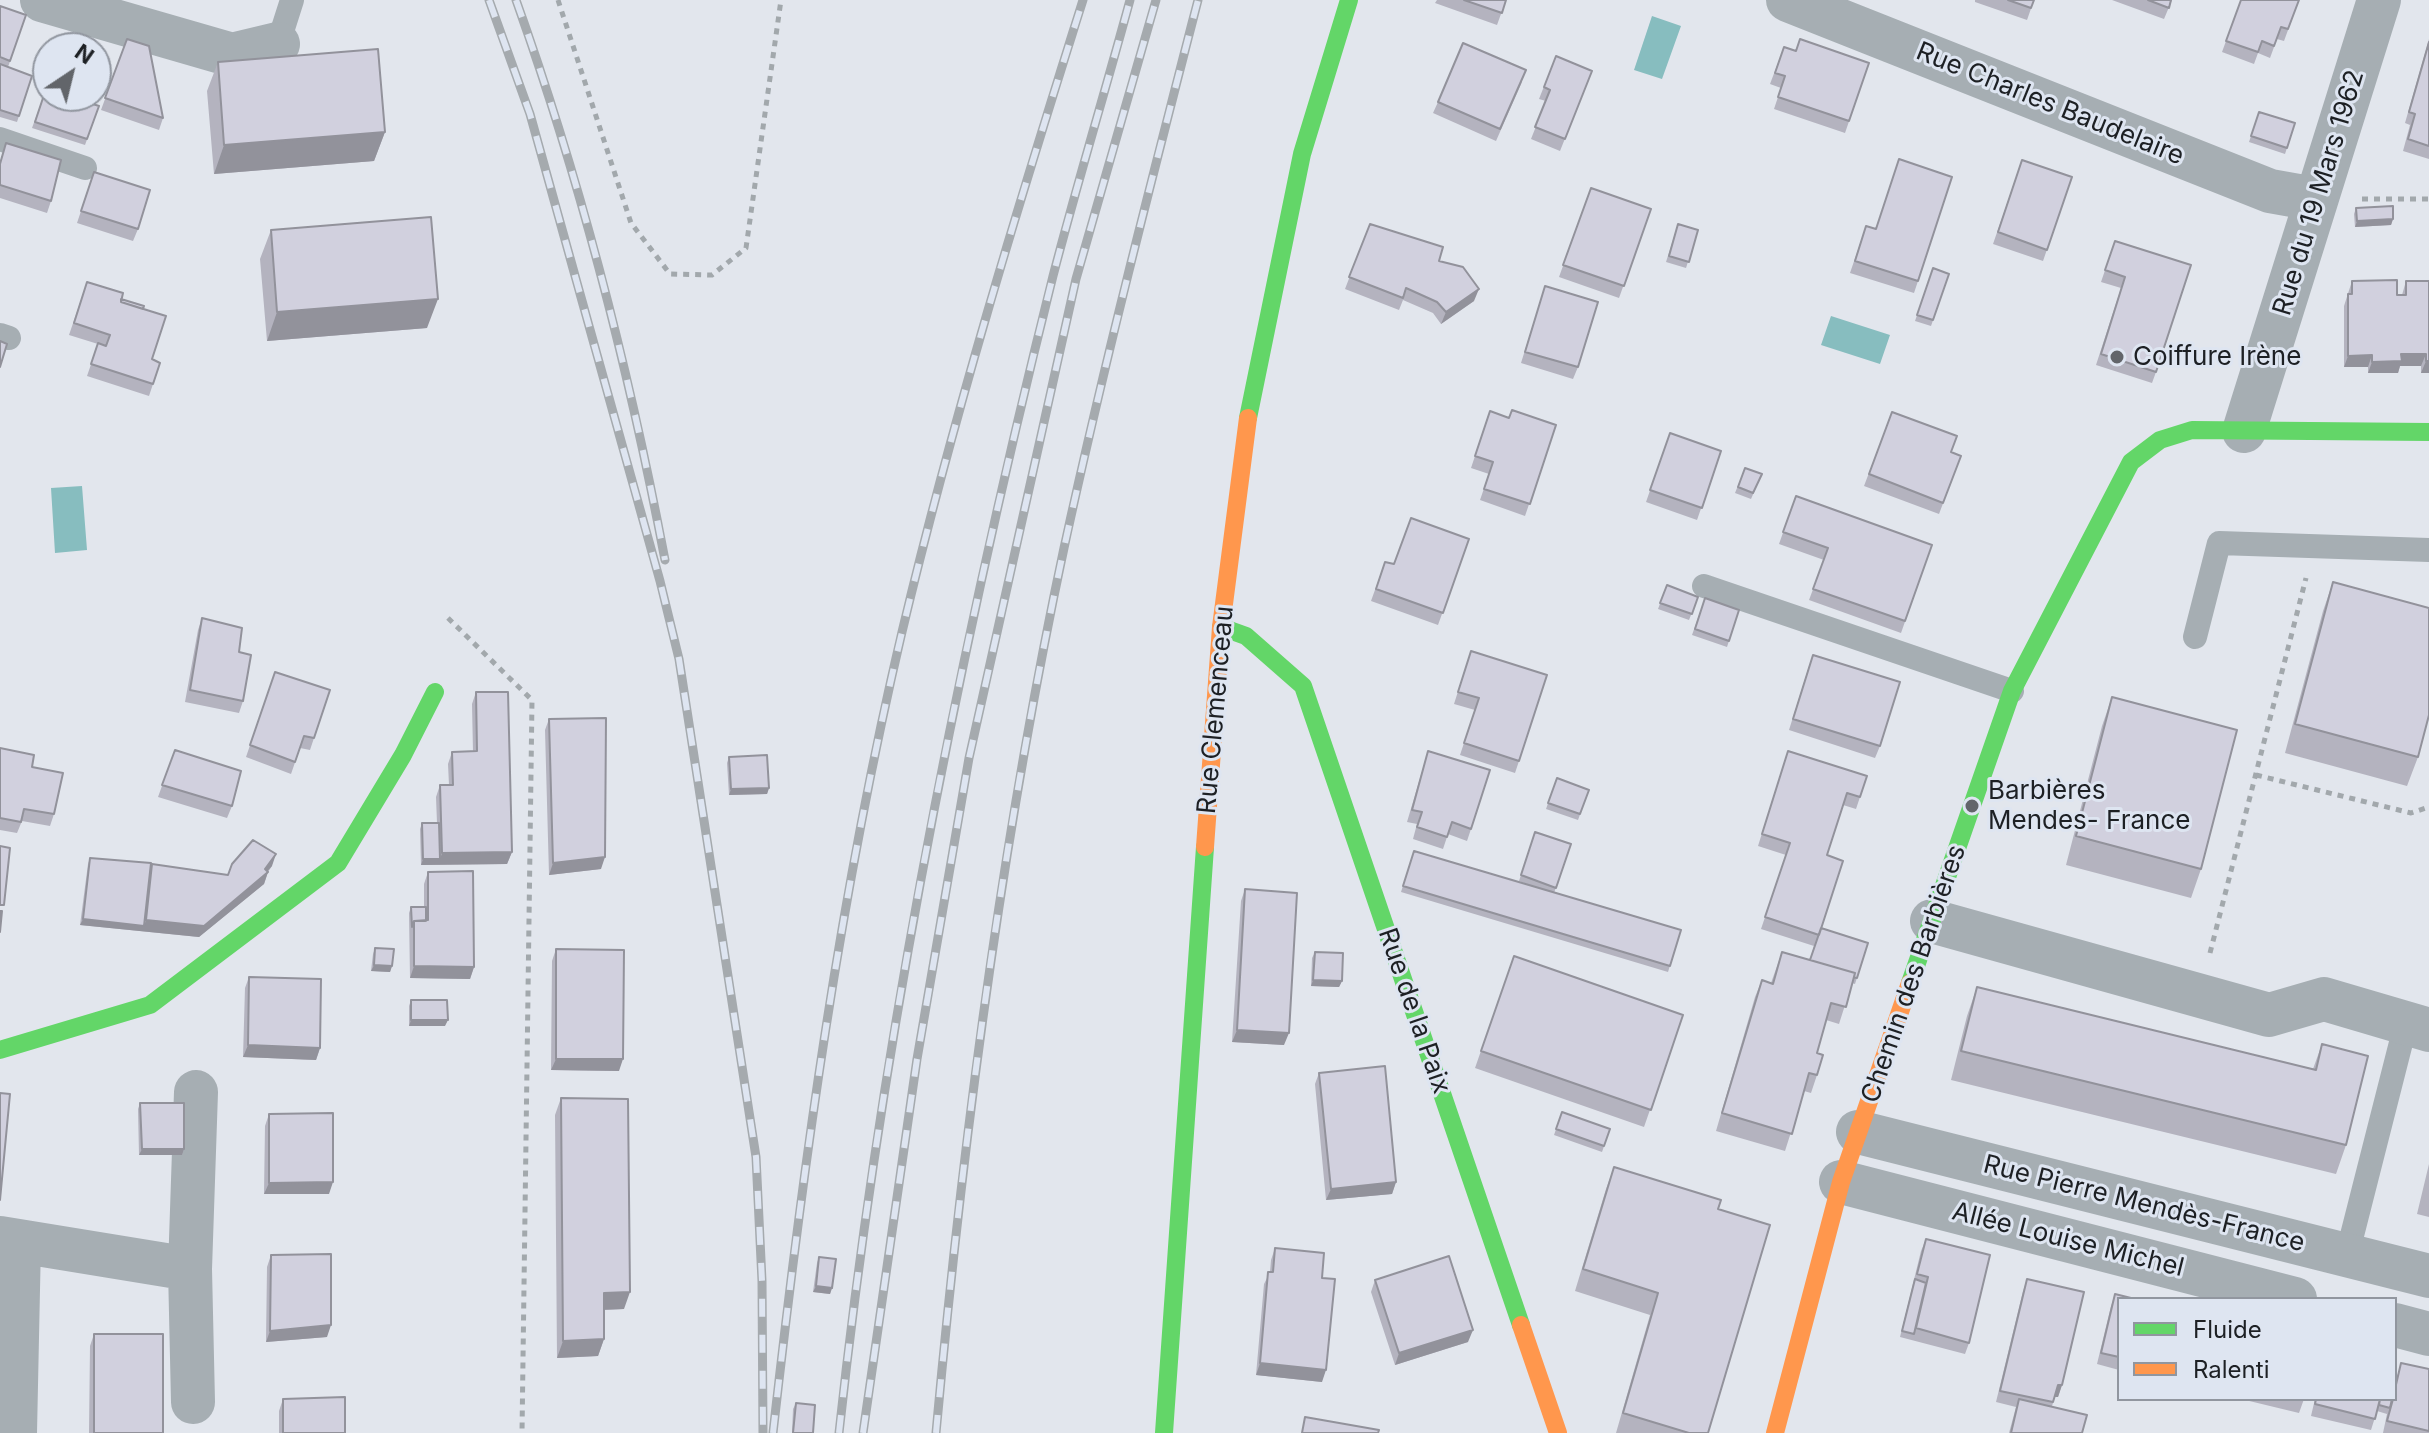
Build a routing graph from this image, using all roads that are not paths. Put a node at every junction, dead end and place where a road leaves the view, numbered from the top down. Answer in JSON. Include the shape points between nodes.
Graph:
{"nodes":[{"id":1,"x":42,"y":0,"type":"edge"},
{"id":2,"x":292,"y":0,"type":"edge"},
{"id":3,"x":1349,"y":0,"type":"edge"},
{"id":4,"x":1788,"y":0,"type":"edge"},
{"id":5,"x":2379,"y":0,"type":"edge"},
{"id":6,"x":278,"y":44,"type":"joint"},
{"id":7,"x":0,"y":139,"type":"edge"},
{"id":8,"x":85,"y":168,"type":"dead end"},
{"id":9,"x":2315,"y":199,"type":"junction"},
{"id":10,"x":2244,"y":431,"type":"junction"},
{"id":11,"x":2429,"y":432,"type":"edge"},
{"id":12,"x":2429,"y":550,"type":"edge"},
{"id":13,"x":1704,"y":586,"type":"dead end"},
{"id":14,"x":1221,"y":627,"type":"junction"},
{"id":15,"x":2195,"y":637,"type":"dead end"},
{"id":16,"x":2012,"y":691,"type":"junction"},
{"id":17,"x":435,"y":692,"type":"dead end"},
{"id":18,"x":1932,"y":921,"type":"junction"},
{"id":19,"x":2417,"y":1026,"type":"edge"},
{"id":20,"x":0,"y":1050,"type":"edge"},
{"id":21,"x":196,"y":1092,"type":"dead end"},
{"id":22,"x":1858,"y":1132,"type":"junction"},
{"id":23,"x":1841,"y":1182,"type":"junction"},
{"id":24,"x":10,"y":1240,"type":"edge"},
{"id":25,"x":2347,"y":1255,"type":"junction"},
{"id":26,"x":190,"y":1269,"type":"junction"},
{"id":27,"x":2429,"y":1276,"type":"edge"},
{"id":28,"x":2287,"y":1297,"type":"edge"},
{"id":29,"x":2397,"y":1326,"type":"edge"},
{"id":30,"x":2429,"y":1334,"type":"edge"},
{"id":31,"x":193,"y":1402,"type":"dead end"},
{"id":32,"x":15,"y":1433,"type":"edge"},
{"id":33,"x":1164,"y":1433,"type":"edge"},
{"id":34,"x":1558,"y":1433,"type":"edge"},
{"id":35,"x":1775,"y":1433,"type":"edge"}],
"edges":[{"from":1,"to":6,"type":"street","via":[[232,55]]},
{"from":2,"to":6,"type":"lane"},
{"from":3,"to":14,"type":"street","name":"Rue Clemenceau","via":[[1302,154],[1249,409]]},
{"from":4,"to":9,"type":"street","name":"Rue Charles Baudelaire","via":[[2270,191]]},
{"from":5,"to":9,"type":"street","name":"Rue du 19 Mars 1962"},
{"from":7,"to":8,"type":"lane"},
{"from":9,"to":10,"type":"street","name":"Rue du 19 Mars 1962"},
{"from":10,"to":11,"type":"street","name":"Chemin des Barbières"},
{"from":10,"to":16,"type":"street","name":"Chemin des Barbières","via":[[2192,430],[2160,440],[2131,462]]},
{"from":12,"to":15,"type":"lane","via":[[2219,543]]},
{"from":13,"to":16,"type":"lane"},
{"from":14,"to":33,"type":"street","name":"Rue Clemenceau"},
{"from":14,"to":34,"type":"street","name":"Rue de la Paix","via":[[1246,636],[1303,686]]},
{"from":16,"to":18,"type":"street","name":"Chemin des Barbières"},
{"from":17,"to":20,"type":"street","via":[[338,863],[150,1005]]},
{"from":18,"to":19,"type":"street","via":[[2269,1015],[2324,999]]},
{"from":18,"to":22,"type":"street","name":"Chemin des Barbières"},
{"from":19,"to":25,"type":"lane"},
{"from":21,"to":26,"type":"street"},
{"from":22,"to":23,"type":"street","name":"Chemin des Barbières"},
{"from":22,"to":25,"type":"street","name":"Rue Pierre Mendès-France"},
{"from":23,"to":28,"type":"street","name":"Allée Louise Michel"},
{"from":23,"to":35,"type":"street","name":"Chemin des Barbières"},
{"from":24,"to":26,"type":"street"},
{"from":24,"to":32,"type":"street"},
{"from":25,"to":27,"type":"street","name":"Rue Pierre Mendès-France"},
{"from":26,"to":31,"type":"street"},
{"from":29,"to":30,"type":"street"}]}
